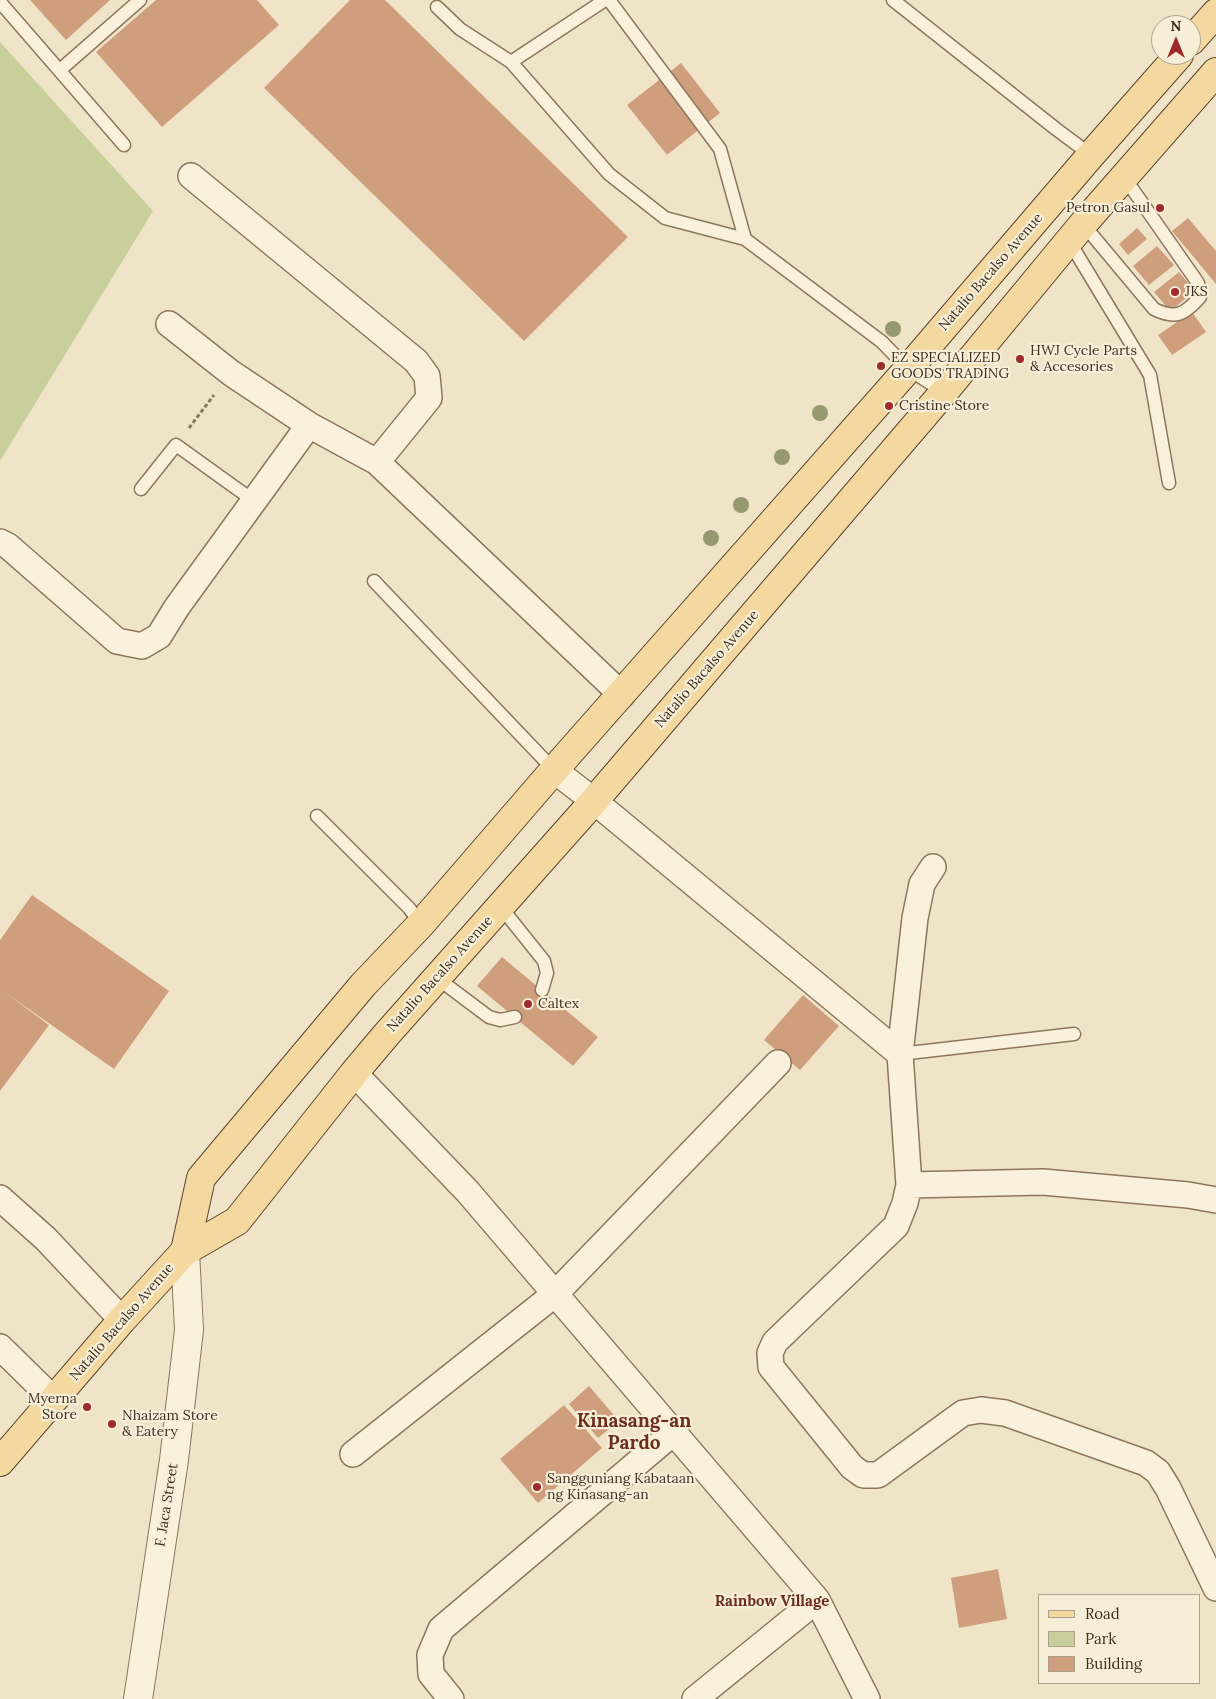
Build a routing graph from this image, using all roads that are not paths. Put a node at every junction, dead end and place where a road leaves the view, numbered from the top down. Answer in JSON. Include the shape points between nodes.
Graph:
{"nodes":[{"id":1,"x":140,"y":0,"type":"edge"},
{"id":2,"x":607,"y":0,"type":"edge"},
{"id":3,"x":893,"y":0,"type":"edge"},
{"id":4,"x":1212,"y":0,"type":"edge"},
{"id":5,"x":0,"y":2,"type":"edge"},
{"id":6,"x":1216,"y":4,"type":"edge"},
{"id":7,"x":438,"y":7,"type":"dead end"},
{"id":8,"x":1216,"y":13,"type":"edge"},
{"id":9,"x":1201,"y":30,"type":"edge"},
{"id":10,"x":511,"y":62,"type":"junction"},
{"id":11,"x":1170,"y":65,"type":"edge"},
{"id":12,"x":60,"y":70,"type":"junction"},
{"id":13,"x":1216,"y":72,"type":"edge"},
{"id":14,"x":124,"y":145,"type":"dead end"},
{"id":15,"x":1091,"y":155,"type":"junction"},
{"id":16,"x":191,"y":176,"type":"dead end"},
{"id":17,"x":1124,"y":177,"type":"junction"},
{"id":18,"x":1076,"y":232,"type":"junction"},
{"id":19,"x":745,"y":238,"type":"junction"},
{"id":20,"x":169,"y":324,"type":"dead end"},
{"id":21,"x":908,"y":369,"type":"junction"},
{"id":22,"x":944,"y":392,"type":"junction"},
{"id":23,"x":309,"y":425,"type":"junction"},
{"id":24,"x":377,"y":462,"type":"junction"},
{"id":25,"x":1170,"y":483,"type":"dead end"},
{"id":26,"x":141,"y":490,"type":"dead end"},
{"id":27,"x":254,"y":501,"type":"junction"},
{"id":28,"x":0,"y":542,"type":"edge"},
{"id":29,"x":374,"y":581,"type":"dead end"},
{"id":30,"x":622,"y":695,"type":"junction"},
{"id":31,"x":554,"y":770,"type":"junction"},
{"id":32,"x":594,"y":800,"type":"junction"},
{"id":33,"x":317,"y":816,"type":"dead end"},
{"id":34,"x":934,"y":867,"type":"dead end"},
{"id":35,"x":500,"y":906,"type":"junction"},
{"id":36,"x":421,"y":924,"type":"junction"},
{"id":37,"x":437,"y":978,"type":"junction"},
{"id":38,"x":542,"y":990,"type":"dead end"},
{"id":39,"x":515,"y":1017,"type":"dead end"},
{"id":40,"x":1074,"y":1034,"type":"dead end"},
{"id":41,"x":900,"y":1054,"type":"junction"},
{"id":42,"x":778,"y":1063,"type":"dead end"},
{"id":43,"x":354,"y":1073,"type":"junction"},
{"id":44,"x":908,"y":1185,"type":"junction"},
{"id":45,"x":0,"y":1198,"type":"edge"},
{"id":46,"x":1216,"y":1200,"type":"edge"},
{"id":47,"x":185,"y":1251,"type":"junction"},
{"id":48,"x":555,"y":1294,"type":"junction"},
{"id":49,"x":122,"y":1320,"type":"junction"},
{"id":50,"x":0,"y":1347,"type":"edge"},
{"id":51,"x":54,"y":1400,"type":"junction"},
{"id":52,"x":674,"y":1432,"type":"junction"},
{"id":53,"x":353,"y":1454,"type":"dead end"},
{"id":54,"x":0,"y":1462,"type":"edge"},
{"id":55,"x":1216,"y":1588,"type":"edge"},
{"id":56,"x":817,"y":1600,"type":"junction"},
{"id":57,"x":138,"y":1699,"type":"edge"},
{"id":58,"x":452,"y":1699,"type":"edge"},
{"id":59,"x":695,"y":1699,"type":"edge"},
{"id":60,"x":867,"y":1699,"type":"edge"}],
"edges":[{"from":1,"to":12,"type":"lane"},
{"from":2,"to":10,"type":"lane"},
{"from":2,"to":19,"type":"lane","via":[[720,149]]},
{"from":3,"to":15,"type":"lane"},
{"from":4,"to":6,"type":"lane"},
{"from":5,"to":12,"type":"lane"},
{"from":7,"to":10,"type":"lane","via":[[460,29]]},
{"from":8,"to":9,"type":"main road"},
{"from":10,"to":19,"type":"lane","via":[[609,174],[658,213],[665,218]]},
{"from":11,"to":15,"type":"main road","name":"Natalio Bacalso Avenue"},
{"from":12,"to":14,"type":"lane"},
{"from":13,"to":17,"type":"main road","name":"Natalio Bacalso Avenue"},
{"from":15,"to":21,"type":"main road","name":"Natalio Bacalso Avenue"},
{"from":16,"to":24,"type":"street","via":[[416,361],[427,376],[429,398]]},
{"from":17,"to":18,"type":"main road","name":"Natalio Bacalso Avenue"},
{"from":17,"to":18,"type":"lane","via":[[1198,283],[1200,297],[1190,308],[1178,314],[1167,315],[1154,309]]},
{"from":18,"to":22,"type":"main road","name":"Natalio Bacalso Avenue"},
{"from":18,"to":25,"type":"lane","via":[[1150,375]]},
{"from":19,"to":21,"type":"lane","via":[[882,342]]},
{"from":20,"to":23,"type":"street","via":[[231,373]]},
{"from":21,"to":22,"type":"lane"},
{"from":21,"to":30,"type":"main road","name":"Natalio Bacalso Avenue"},
{"from":22,"to":32,"type":"main road","name":"Natalio Bacalso Avenue"},
{"from":23,"to":24,"type":"street"},
{"from":23,"to":27,"type":"street"},
{"from":24,"to":30,"type":"street"},
{"from":26,"to":27,"type":"lane","via":[[176,445]]},
{"from":27,"to":28,"type":"street","via":[[159,636],[142,646],[117,641]]},
{"from":29,"to":31,"type":"lane"},
{"from":30,"to":31,"type":"main road","name":"Natalio Bacalso Avenue"},
{"from":31,"to":32,"type":"street"},
{"from":31,"to":36,"type":"main road","name":"Natalio Bacalso Avenue"},
{"from":32,"to":35,"type":"main road","name":"Natalio Bacalso Avenue"},
{"from":32,"to":41,"type":"street"},
{"from":33,"to":36,"type":"lane"},
{"from":34,"to":41,"type":"street","via":[[922,884],[915,918]]},
{"from":35,"to":37,"type":"main road","name":"Natalio Bacalso Avenue"},
{"from":35,"to":38,"type":"lane","via":[[544,961],[547,973]]},
{"from":36,"to":47,"type":"main road","name":"Natalio Bacalso Avenue","via":[[364,985],[201,1178]]},
{"from":37,"to":39,"type":"lane","via":[[489,1018]]},
{"from":37,"to":43,"type":"main road","name":"Natalio Bacalso Avenue"},
{"from":40,"to":41,"type":"lane"},
{"from":41,"to":44,"type":"street"},
{"from":42,"to":48,"type":"street"},
{"from":43,"to":47,"type":"main road","name":"Natalio Bacalso Avenue","via":[[237,1221]]},
{"from":43,"to":48,"type":"street","via":[[468,1192]]},
{"from":44,"to":46,"type":"street","via":[[1043,1182]]},
{"from":44,"to":55,"type":"street","via":[[896,1226],[775,1342],[770,1353],[771,1367],[852,1467],[863,1475],[878,1475],[963,1413],[981,1410],[1005,1413],[1146,1462],[1158,1472],[1168,1488]]},
{"from":45,"to":49,"type":"street","via":[[46,1239]]},
{"from":47,"to":49,"type":"main road","name":"Natalio Bacalso Avenue"},
{"from":47,"to":57,"type":"street","name":"F. Jaca Street","via":[[189,1330],[174,1460]]},
{"from":48,"to":52,"type":"street"},
{"from":48,"to":53,"type":"street"},
{"from":49,"to":51,"type":"main road","name":"Natalio Bacalso Avenue"},
{"from":50,"to":51,"type":"street"},
{"from":51,"to":54,"type":"main road","name":"Natalio Bacalso Avenue"},
{"from":52,"to":56,"type":"street"},
{"from":52,"to":58,"type":"street","via":[[441,1628],[430,1655],[431,1674]]},
{"from":56,"to":59,"type":"street"},
{"from":56,"to":60,"type":"street"}]}
